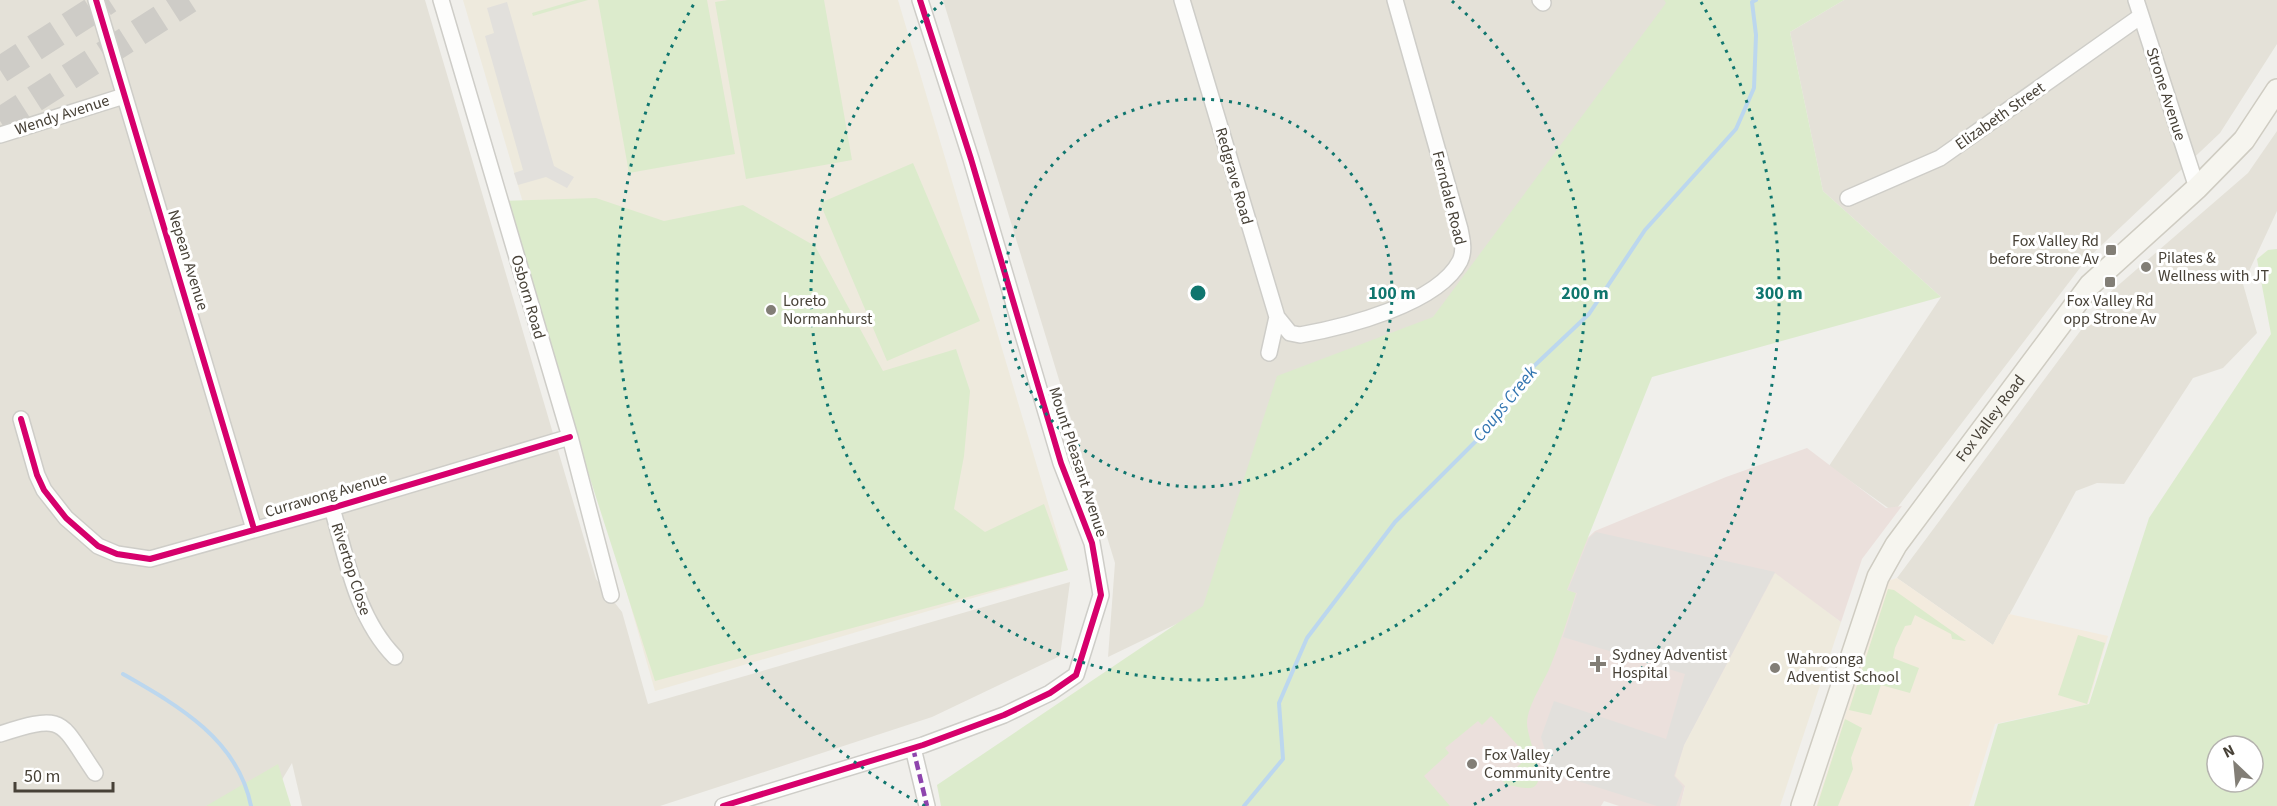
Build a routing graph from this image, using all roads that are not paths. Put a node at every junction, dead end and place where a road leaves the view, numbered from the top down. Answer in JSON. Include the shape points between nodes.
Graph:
{"nodes":[{"id":1,"x":96,"y":0,"type":"edge"},
{"id":2,"x":441,"y":0,"type":"edge"},
{"id":3,"x":920,"y":0,"type":"edge"},
{"id":4,"x":1182,"y":0,"type":"edge"},
{"id":5,"x":1395,"y":0,"type":"edge"},
{"id":6,"x":2136,"y":0,"type":"edge"},
{"id":7,"x":2141,"y":16,"type":"junction"},
{"id":8,"x":2277,"y":90,"type":"edge"},
{"id":9,"x":124,"y":96,"type":"junction"},
{"id":10,"x":0,"y":135,"type":"edge"},
{"id":11,"x":2197,"y":188,"type":"junction"},
{"id":12,"x":1848,"y":198,"type":"dead end"},
{"id":13,"x":1277,"y":317,"type":"junction"},
{"id":14,"x":1269,"y":353,"type":"dead end"},
{"id":15,"x":21,"y":419,"type":"dead end"},
{"id":16,"x":570,"y":437,"type":"junction"},
{"id":17,"x":332,"y":508,"type":"junction"},
{"id":18,"x":254,"y":529,"type":"junction"},
{"id":19,"x":611,"y":595,"type":"dead end"},
{"id":20,"x":395,"y":657,"type":"dead end"},
{"id":21,"x":0,"y":734,"type":"edge"},
{"id":22,"x":913,"y":748,"type":"junction"},
{"id":23,"x":95,"y":773,"type":"dead end"},
{"id":24,"x":723,"y":806,"type":"edge"},
{"id":25,"x":927,"y":806,"type":"edge"},
{"id":26,"x":1802,"y":806,"type":"edge"}],
"edges":[{"from":1,"to":9,"type":"street","name":"Nepean Avenue"},
{"from":2,"to":16,"type":"street","name":"Osborn Road"},
{"from":3,"to":22,"type":"street","name":"Mount Pleasant Avenue","via":[[1061,463],[1092,543],[1101,595],[1076,675],[1004,716]]},
{"from":4,"to":13,"type":"street","name":"Redgrave Road"},
{"from":5,"to":13,"type":"street","name":"Ferndale Road","via":[[1460,229],[1461,260],[1427,293],[1391,309],[1300,335],[1290,333]]},
{"from":6,"to":7,"type":"street","name":"Strone Avenue"},
{"from":7,"to":11,"type":"street","name":"Strone Avenue"},
{"from":7,"to":12,"type":"street","name":"Elizabeth Street","via":[[1940,158]]},
{"from":8,"to":11,"type":"main road","name":"Fox Valley Road","via":[[2244,140]]},
{"from":9,"to":10,"type":"street","name":"Wendy Avenue"},
{"from":9,"to":18,"type":"street","name":"Nepean Avenue"},
{"from":11,"to":26,"type":"main road","name":"Fox Valley Road","via":[[2090,285],[1884,563]]},
{"from":13,"to":14,"type":"street","name":"Redgrave Road"},
{"from":15,"to":18,"type":"street","name":"Currawong Avenue","via":[[44,490],[66,518],[98,546],[117,554],[150,559]]},
{"from":16,"to":17,"type":"street","name":"Currawong Avenue"},
{"from":16,"to":19,"type":"street","name":"Osborn Road"},
{"from":17,"to":18,"type":"street","name":"Currawong Avenue"},
{"from":17,"to":20,"type":"street","name":"Rivertop Close","via":[[364,614],[376,636]]},
{"from":21,"to":23,"type":"street","via":[[34,723],[55,723],[66,731]]},
{"from":22,"to":24,"type":"street","name":"Mount Pleasant Avenue"},
{"from":22,"to":25,"type":"street"}]}
